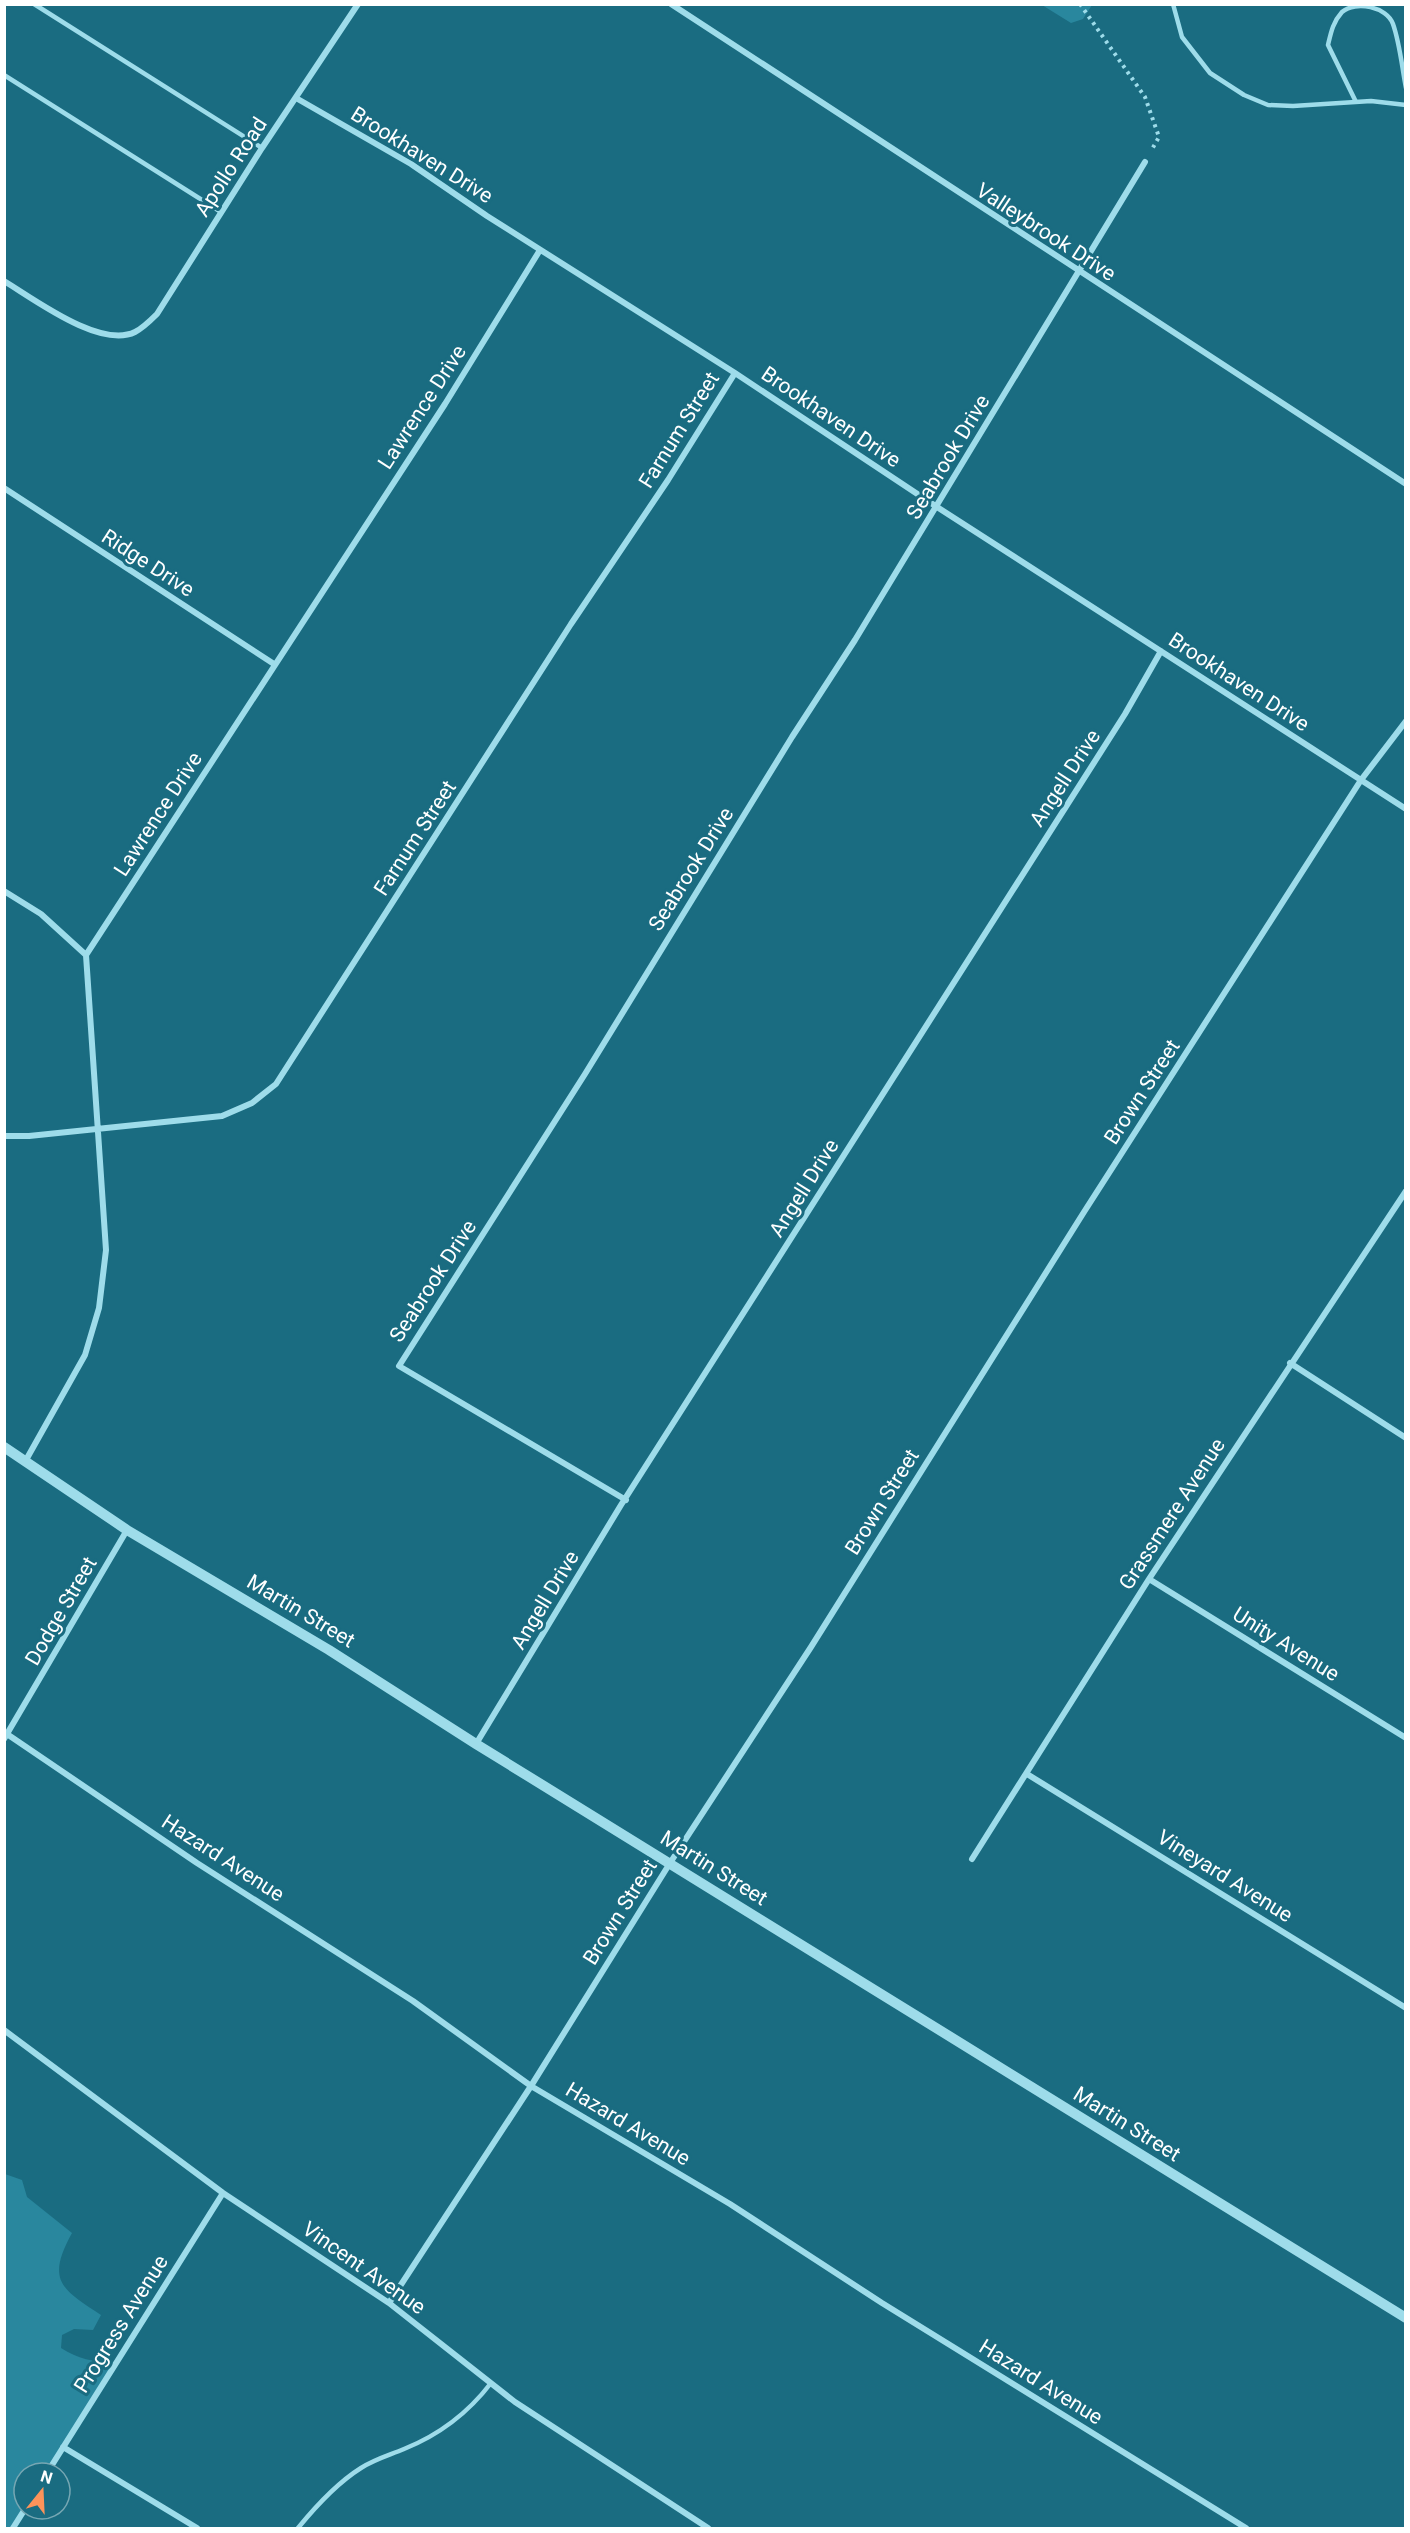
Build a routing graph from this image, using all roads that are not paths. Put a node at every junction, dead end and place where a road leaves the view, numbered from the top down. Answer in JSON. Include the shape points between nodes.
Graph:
{"nodes":[{"id":1,"x":34,"y":4,"type":"edge"},
{"id":2,"x":358,"y":4,"type":"edge"},
{"id":3,"x":671,"y":4,"type":"edge"},
{"id":4,"x":1173,"y":4,"type":"edge"},
{"id":5,"x":4,"y":75,"type":"edge"},
{"id":6,"x":1406,"y":88,"type":"edge"},
{"id":7,"x":296,"y":98,"type":"junction"},
{"id":8,"x":1356,"y":102,"type":"junction"},
{"id":9,"x":1406,"y":105,"type":"edge"},
{"id":10,"x":262,"y":148,"type":"junction"},
{"id":11,"x":1145,"y":162,"type":"road end"},
{"id":12,"x":221,"y":212,"type":"junction"},
{"id":13,"x":540,"y":250,"type":"junction"},
{"id":14,"x":1079,"y":273,"type":"junction"},
{"id":15,"x":4,"y":281,"type":"edge"},
{"id":16,"x":735,"y":373,"type":"junction"},
{"id":17,"x":1406,"y":484,"type":"edge"},
{"id":18,"x":4,"y":488,"type":"edge"},
{"id":19,"x":937,"y":507,"type":"junction"},
{"id":20,"x":1161,"y":651,"type":"junction"},
{"id":21,"x":274,"y":664,"type":"junction"},
{"id":22,"x":1406,"y":721,"type":"edge"},
{"id":23,"x":1361,"y":780,"type":"junction"},
{"id":24,"x":1406,"y":809,"type":"edge"},
{"id":25,"x":4,"y":891,"type":"edge"},
{"id":26,"x":86,"y":955,"type":"junction"},
{"id":27,"x":98,"y":1128,"type":"junction"},
{"id":28,"x":4,"y":1136,"type":"edge"},
{"id":29,"x":1406,"y":1191,"type":"edge"},
{"id":30,"x":1290,"y":1363,"type":"junction"},
{"id":31,"x":1406,"y":1438,"type":"edge"},
{"id":32,"x":4,"y":1447,"type":"edge"},
{"id":33,"x":26,"y":1460,"type":"junction"},
{"id":34,"x":626,"y":1500,"type":"junction"},
{"id":35,"x":127,"y":1530,"type":"junction"},
{"id":36,"x":1149,"y":1579,"type":"junction"},
{"id":37,"x":6,"y":1735,"type":"edge"},
{"id":38,"x":1406,"y":1738,"type":"edge"},
{"id":39,"x":476,"y":1744,"type":"junction"},
{"id":40,"x":1027,"y":1774,"type":"junction"},
{"id":41,"x":972,"y":1859,"type":"dead end"},
{"id":42,"x":670,"y":1863,"type":"junction"},
{"id":43,"x":1406,"y":2008,"type":"edge"},
{"id":44,"x":4,"y":2030,"type":"edge"},
{"id":45,"x":531,"y":2086,"type":"junction"},
{"id":46,"x":223,"y":2193,"type":"junction"},
{"id":47,"x":389,"y":2303,"type":"junction"},
{"id":48,"x":1406,"y":2318,"type":"edge"},
{"id":49,"x":490,"y":2383,"type":"junction"},
{"id":50,"x":63,"y":2447,"type":"junction"},
{"id":51,"x":54,"y":2461,"type":"edge"},
{"id":52,"x":197,"y":2529,"type":"edge"},
{"id":53,"x":298,"y":2529,"type":"edge"},
{"id":54,"x":708,"y":2529,"type":"edge"},
{"id":55,"x":1246,"y":2529,"type":"edge"}],
"edges":[{"from":1,"to":10,"type":"lane"},
{"from":2,"to":7,"type":"street","name":"Apollo Road"},
{"from":3,"to":14,"type":"street","name":"Valleybrook Drive"},
{"from":4,"to":8,"type":"lane","via":[[1182,37],[1210,73],[1244,95],[1268,105]]},
{"from":5,"to":12,"type":"lane"},
{"from":6,"to":8,"type":"lane","via":[[1393,22],[1379,8],[1360,5],[1344,9],[1334,22],[1328,45]]},
{"from":7,"to":10,"type":"street","name":"Apollo Road"},
{"from":7,"to":13,"type":"street","name":"Brookhaven Drive","via":[[411,164]]},
{"from":8,"to":9,"type":"lane"},
{"from":10,"to":12,"type":"street","name":"Apollo Road"},
{"from":11,"to":14,"type":"street","name":"Seabrook Drive"},
{"from":12,"to":15,"type":"street","name":"Apollo Road","via":[[157,314],[136,332],[97,332]]},
{"from":13,"to":16,"type":"street","name":"Brookhaven Drive"},
{"from":13,"to":21,"type":"street","name":"Lawrence Drive","via":[[445,404]]},
{"from":14,"to":17,"type":"street","name":"Valleybrook Drive"},
{"from":14,"to":19,"type":"street","name":"Seabrook Drive"},
{"from":16,"to":19,"type":"street","name":"Brookhaven Drive"},
{"from":16,"to":27,"type":"street","name":"Farnum Street","via":[[276,1084],[252,1103],[222,1116]]},
{"from":18,"to":21,"type":"street","name":"Ridge Drive"},
{"from":19,"to":20,"type":"street","name":"Brookhaven Drive"},
{"from":19,"to":34,"type":"street","name":"Seabrook Drive","via":[[399,1366]]},
{"from":20,"to":23,"type":"street","name":"Brookhaven Drive"},
{"from":20,"to":34,"type":"street","name":"Angell Drive","via":[[1125,714]]},
{"from":21,"to":26,"type":"street","name":"Lawrence Drive"},
{"from":22,"to":23,"type":"street","name":"Brown Street"},
{"from":23,"to":24,"type":"street","name":"Brookhaven Drive"},
{"from":23,"to":42,"type":"street","name":"Brown Street"},
{"from":25,"to":26,"type":"street","via":[[41,914]]},
{"from":26,"to":27,"type":"street"},
{"from":27,"to":28,"type":"street","name":"Farnum Street"},
{"from":27,"to":33,"type":"street","via":[[106,1251],[99,1308],[86,1355]]},
{"from":29,"to":30,"type":"street","name":"Grassmere Avenue"},
{"from":30,"to":31,"type":"street"},
{"from":30,"to":36,"type":"street","name":"Grassmere Avenue"},
{"from":32,"to":33,"type":"street","name":"Martin Street"},
{"from":33,"to":35,"type":"street","name":"Martin Street"},
{"from":34,"to":39,"type":"street","name":"Angell Drive"},
{"from":35,"to":37,"type":"street","name":"Dodge Street"},
{"from":35,"to":39,"type":"street","name":"Martin Street","via":[[329,1650]]},
{"from":36,"to":38,"type":"street","name":"Unity Avenue"},
{"from":36,"to":40,"type":"street","name":"Grassmere Avenue"},
{"from":37,"to":45,"type":"street","name":"Hazard Avenue","via":[[413,2001]]},
{"from":39,"to":42,"type":"street","name":"Martin Street"},
{"from":40,"to":41,"type":"street","name":"Grassmere Avenue"},
{"from":40,"to":43,"type":"street","name":"Vineyard Avenue"},
{"from":42,"to":45,"type":"street","name":"Brown Street"},
{"from":42,"to":48,"type":"street","name":"Martin Street"},
{"from":44,"to":46,"type":"street","name":"Vincent Avenue"},
{"from":45,"to":47,"type":"street","name":"Brown Street"},
{"from":45,"to":55,"type":"street","name":"Hazard Avenue","via":[[730,2204]]},
{"from":46,"to":47,"type":"street","name":"Vincent Avenue"},
{"from":46,"to":50,"type":"street","name":"Progress Avenue"},
{"from":47,"to":49,"type":"street","name":"Vincent Avenue"},
{"from":49,"to":53,"type":"lane","via":[[478,2399],[435,2435],[362,2468],[339,2484]]},
{"from":49,"to":54,"type":"street","name":"Vincent Avenue"},
{"from":50,"to":51,"type":"street","name":"Progress Avenue"},
{"from":50,"to":52,"type":"street"}]}
